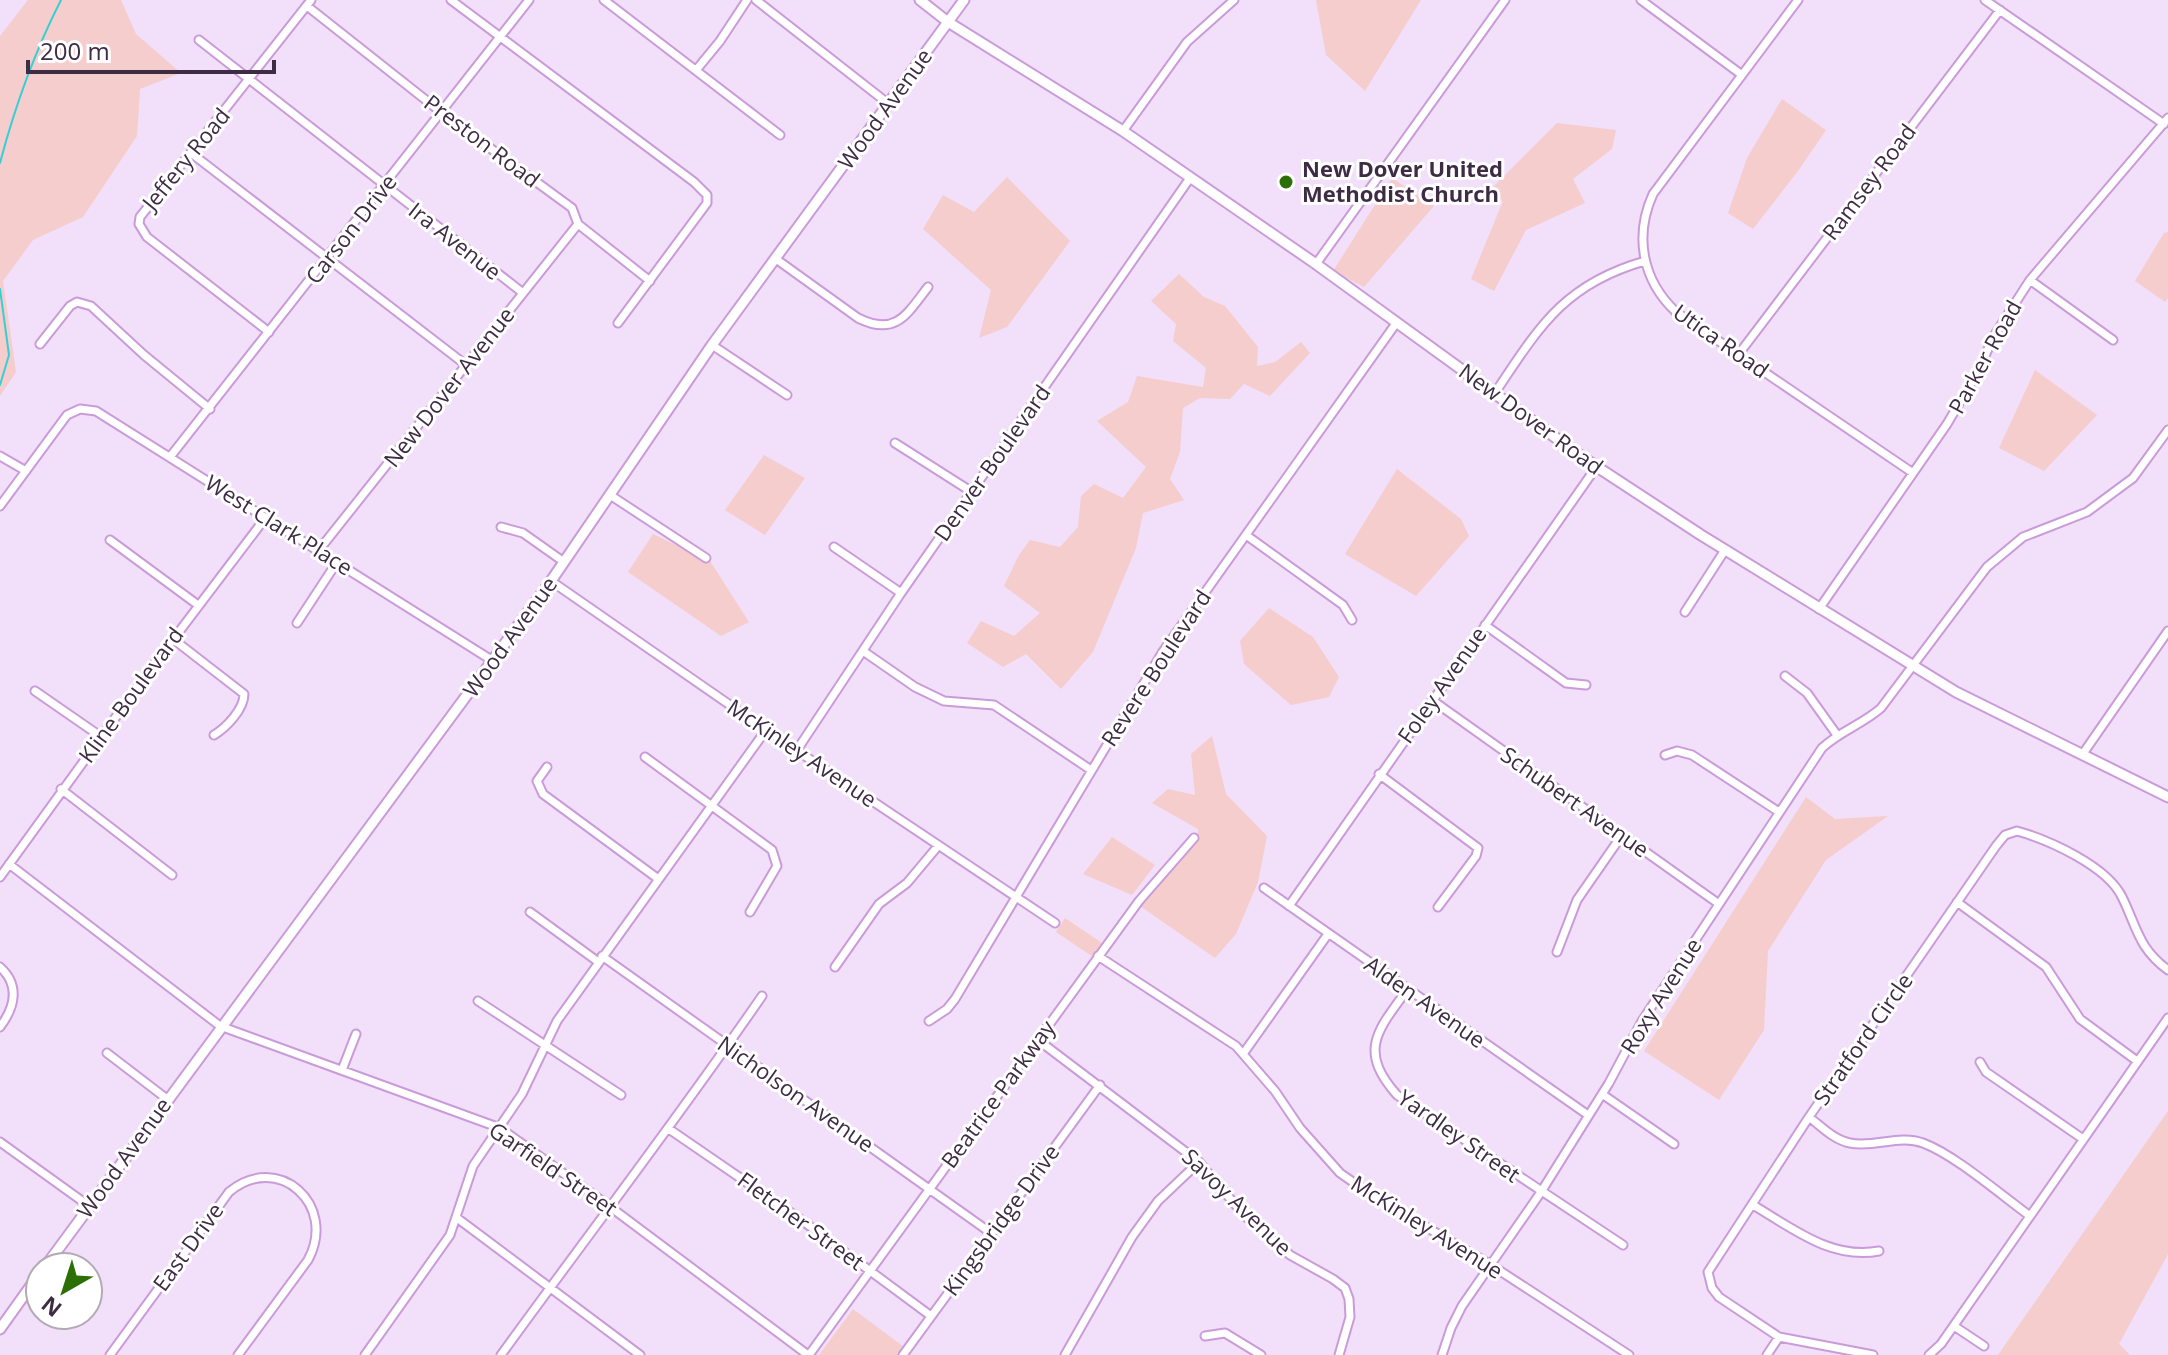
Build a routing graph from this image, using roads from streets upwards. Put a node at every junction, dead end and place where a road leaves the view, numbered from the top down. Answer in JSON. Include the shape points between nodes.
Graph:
{"nodes":[{"id":1,"x":451,"y":0,"type":"edge"},
{"id":2,"x":529,"y":0,"type":"edge"},
{"id":3,"x":604,"y":0,"type":"edge"},
{"id":4,"x":747,"y":0,"type":"edge"},
{"id":5,"x":756,"y":0,"type":"edge"},
{"id":6,"x":920,"y":0,"type":"edge"},
{"id":7,"x":964,"y":0,"type":"edge"},
{"id":8,"x":1234,"y":0,"type":"edge"},
{"id":9,"x":1505,"y":0,"type":"edge"},
{"id":10,"x":1641,"y":0,"type":"edge"},
{"id":11,"x":1798,"y":0,"type":"edge"},
{"id":12,"x":1985,"y":0,"type":"edge"},
{"id":13,"x":309,"y":3,"type":"edge"},
{"id":14,"x":2000,"y":10,"type":"junction"},
{"id":15,"x":948,"y":22,"type":"junction"},
{"id":16,"x":499,"y":38,"type":"junction"},
{"id":17,"x":199,"y":40,"type":"dead end"},
{"id":18,"x":697,"y":69,"type":"junction"},
{"id":19,"x":1742,"y":75,"type":"junction"},
{"id":20,"x":249,"y":79,"type":"junction"},
{"id":21,"x":890,"y":105,"type":"junction"},
{"id":22,"x":441,"y":112,"type":"junction"},
{"id":23,"x":2166,"y":121,"type":"edge"},
{"id":24,"x":1123,"y":131,"type":"junction"},
{"id":25,"x":780,"y":135,"type":"dead end"},
{"id":26,"x":191,"y":153,"type":"junction"},
{"id":27,"x":1190,"y":178,"type":"junction"},
{"id":28,"x":385,"y":186,"type":"junction"},
{"id":29,"x":578,"y":224,"type":"junction"},
{"id":30,"x":776,"y":259,"type":"junction"},
{"id":31,"x":327,"y":260,"type":"junction"},
{"id":32,"x":1645,"y":261,"type":"junction"},
{"id":33,"x":1316,"y":264,"type":"junction"},
{"id":34,"x":2030,"y":280,"type":"junction"},
{"id":35,"x":650,"y":281,"type":"junction"},
{"id":36,"x":928,"y":287,"type":"dead end"},
{"id":37,"x":523,"y":293,"type":"junction"},
{"id":38,"x":1397,"y":322,"type":"junction"},
{"id":39,"x":618,"y":323,"type":"dead end"},
{"id":40,"x":269,"y":332,"type":"junction"},
{"id":41,"x":2113,"y":340,"type":"dead end"},
{"id":42,"x":40,"y":344,"type":"dead end"},
{"id":43,"x":712,"y":345,"type":"junction"},
{"id":44,"x":1738,"y":355,"type":"junction"},
{"id":45,"x":466,"y":365,"type":"junction"},
{"id":46,"x":1495,"y":393,"type":"junction"},
{"id":47,"x":787,"y":395,"type":"dead end"},
{"id":48,"x":210,"y":409,"type":"junction"},
{"id":49,"x":2168,"y":430,"type":"edge"},
{"id":50,"x":895,"y":443,"type":"dead end"},
{"id":51,"x":0,"y":456,"type":"edge"},
{"id":52,"x":170,"y":457,"type":"junction"},
{"id":53,"x":1597,"y":466,"type":"junction"},
{"id":54,"x":26,"y":471,"type":"junction"},
{"id":55,"x":1913,"y":473,"type":"junction"},
{"id":56,"x":972,"y":492,"type":"junction"},
{"id":57,"x":610,"y":495,"type":"junction"},
{"id":58,"x":0,"y":506,"type":"edge"},
{"id":59,"x":266,"y":517,"type":"junction"},
{"id":60,"x":501,"y":527,"type":"dead end"},
{"id":61,"x":1246,"y":535,"type":"junction"},
{"id":62,"x":110,"y":540,"type":"dead end"},
{"id":63,"x":834,"y":547,"type":"dead end"},
{"id":64,"x":319,"y":550,"type":"junction"},
{"id":65,"x":1725,"y":550,"type":"junction"},
{"id":66,"x":706,"y":558,"type":"dead end"},
{"id":67,"x":337,"y":562,"type":"junction"},
{"id":68,"x":564,"y":562,"type":"junction"},
{"id":69,"x":551,"y":581,"type":"junction"},
{"id":70,"x":901,"y":593,"type":"junction"},
{"id":71,"x":198,"y":605,"type":"junction"},
{"id":72,"x":1819,"y":609,"type":"junction"},
{"id":73,"x":1685,"y":612,"type":"dead end"},
{"id":74,"x":1352,"y":620,"type":"dead end"},
{"id":75,"x":297,"y":623,"type":"dead end"},
{"id":76,"x":1485,"y":625,"type":"junction"},
{"id":77,"x":2168,"y":631,"type":"edge"},
{"id":78,"x":173,"y":639,"type":"junction"},
{"id":79,"x":863,"y":651,"type":"junction"},
{"id":80,"x":493,"y":661,"type":"junction"},
{"id":81,"x":1914,"y":666,"type":"junction"},
{"id":82,"x":1785,"y":676,"type":"dead end"},
{"id":83,"x":1586,"y":685,"type":"dead end"},
{"id":84,"x":35,"y":691,"type":"dead end"},
{"id":85,"x":1432,"y":700,"type":"junction"},
{"id":86,"x":766,"y":730,"type":"junction"},
{"id":87,"x":214,"y":735,"type":"dead end"},
{"id":88,"x":1837,"y":735,"type":"junction"},
{"id":89,"x":100,"y":736,"type":"junction"},
{"id":90,"x":797,"y":750,"type":"junction"},
{"id":91,"x":1665,"y":755,"type":"dead end"},
{"id":92,"x":2082,"y":755,"type":"junction"},
{"id":93,"x":645,"y":757,"type":"dead end"},
{"id":94,"x":547,"y":767,"type":"dead end"},
{"id":95,"x":1091,"y":770,"type":"junction"},
{"id":96,"x":1379,"y":774,"type":"junction"},
{"id":97,"x":61,"y":789,"type":"junction"},
{"id":98,"x":2168,"y":797,"type":"edge"},
{"id":99,"x":713,"y":807,"type":"junction"},
{"id":100,"x":1779,"y":812,"type":"junction"},
{"id":101,"x":1622,"y":835,"type":"junction"},
{"id":102,"x":1194,"y":838,"type":"dead end"},
{"id":103,"x":938,"y":846,"type":"junction"},
{"id":104,"x":9,"y":864,"type":"junction"},
{"id":105,"x":172,"y":875,"type":"dead end"},
{"id":106,"x":0,"y":877,"type":"edge"},
{"id":107,"x":657,"y":878,"type":"junction"},
{"id":108,"x":1264,"y":888,"type":"dead end"},
{"id":109,"x":1017,"y":898,"type":"junction"},
{"id":110,"x":1957,"y":902,"type":"junction"},
{"id":111,"x":1719,"y":904,"type":"junction"},
{"id":112,"x":1289,"y":906,"type":"junction"},
{"id":113,"x":1438,"y":907,"type":"dead end"},
{"id":114,"x":530,"y":912,"type":"dead end"},
{"id":115,"x":750,"y":912,"type":"dead end"},
{"id":116,"x":1055,"y":923,"type":"dead end"},
{"id":117,"x":1328,"y":934,"type":"junction"},
{"id":118,"x":1557,"y":952,"type":"dead end"},
{"id":119,"x":1098,"y":956,"type":"junction"},
{"id":120,"x":600,"y":959,"type":"junction"},
{"id":121,"x":0,"y":967,"type":"edge"},
{"id":122,"x":835,"y":967,"type":"dead end"},
{"id":123,"x":2168,"y":970,"type":"edge"},
{"id":124,"x":1407,"y":990,"type":"junction"},
{"id":125,"x":762,"y":996,"type":"dead end"},
{"id":126,"x":478,"y":1001,"type":"dead end"},
{"id":127,"x":2168,"y":1018,"type":"edge"},
{"id":128,"x":929,"y":1021,"type":"dead end"},
{"id":129,"x":220,"y":1026,"type":"junction"},
{"id":130,"x":0,"y":1027,"type":"edge"},
{"id":131,"x":356,"y":1034,"type":"dead end"},
{"id":132,"x":1038,"y":1040,"type":"junction"},
{"id":133,"x":546,"y":1046,"type":"junction"},
{"id":134,"x":728,"y":1046,"type":"junction"},
{"id":135,"x":107,"y":1053,"type":"dead end"},
{"id":136,"x":1243,"y":1054,"type":"junction"},
{"id":137,"x":2137,"y":1061,"type":"junction"},
{"id":138,"x":1980,"y":1062,"type":"dead end"},
{"id":139,"x":342,"y":1070,"type":"junction"},
{"id":140,"x":1100,"y":1085,"type":"junction"},
{"id":141,"x":1602,"y":1094,"type":"junction"},
{"id":142,"x":621,"y":1095,"type":"dead end"},
{"id":143,"x":167,"y":1099,"type":"junction"},
{"id":144,"x":1588,"y":1115,"type":"junction"},
{"id":145,"x":1809,"y":1117,"type":"junction"},
{"id":146,"x":500,"y":1128,"type":"junction"},
{"id":147,"x":669,"y":1129,"type":"junction"},
{"id":148,"x":2083,"y":1139,"type":"junction"},
{"id":149,"x":0,"y":1142,"type":"edge"},
{"id":150,"x":1674,"y":1144,"type":"dead end"},
{"id":151,"x":1199,"y":1162,"type":"junction"},
{"id":152,"x":929,"y":1189,"type":"junction"},
{"id":153,"x":1541,"y":1192,"type":"junction"},
{"id":154,"x":1753,"y":1205,"type":"junction"},
{"id":155,"x":89,"y":1206,"type":"junction"},
{"id":156,"x":609,"y":1206,"type":"junction"},
{"id":157,"x":2030,"y":1216,"type":"junction"},
{"id":158,"x":457,"y":1218,"type":"junction"},
{"id":159,"x":991,"y":1233,"type":"junction"},
{"id":160,"x":1623,"y":1245,"type":"dead end"},
{"id":161,"x":57,"y":1251,"type":"edge"},
{"id":162,"x":1879,"y":1251,"type":"dead end"},
{"id":163,"x":1491,"y":1265,"type":"junction"},
{"id":164,"x":870,"y":1270,"type":"junction"},
{"id":165,"x":549,"y":1288,"type":"junction"},
{"id":166,"x":24,"y":1295,"type":"edge"},
{"id":167,"x":931,"y":1316,"type":"junction"},
{"id":168,"x":1954,"y":1326,"type":"junction"},
{"id":169,"x":0,"y":1329,"type":"edge"},
{"id":170,"x":1205,"y":1336,"type":"dead end"},
{"id":171,"x":1779,"y":1337,"type":"junction"},
{"id":172,"x":1984,"y":1346,"type":"dead end"},
{"id":173,"x":110,"y":1355,"type":"edge"},
{"id":174,"x":238,"y":1355,"type":"edge"},
{"id":175,"x":365,"y":1355,"type":"edge"},
{"id":176,"x":501,"y":1355,"type":"edge"},
{"id":177,"x":640,"y":1355,"type":"edge"},
{"id":178,"x":808,"y":1355,"type":"edge"},
{"id":179,"x":903,"y":1355,"type":"edge"},
{"id":180,"x":1065,"y":1355,"type":"edge"},
{"id":181,"x":1261,"y":1355,"type":"edge"},
{"id":182,"x":1339,"y":1355,"type":"edge"},
{"id":183,"x":1442,"y":1355,"type":"edge"},
{"id":184,"x":1629,"y":1355,"type":"edge"},
{"id":185,"x":1767,"y":1355,"type":"edge"},
{"id":186,"x":1873,"y":1355,"type":"edge"},
{"id":187,"x":1929,"y":1355,"type":"edge"}],
"edges":[{"from":1,"to":16,"type":"street"},
{"from":2,"to":16,"type":"street","name":"Carson Drive"},
{"from":3,"to":18,"type":"street"},
{"from":4,"to":18,"type":"street"},
{"from":5,"to":21,"type":"street"},
{"from":6,"to":15,"type":"street","name":"New Dover Road"},
{"from":7,"to":15,"type":"street","name":"Wood Avenue"},
{"from":8,"to":24,"type":"street","via":[[1187,42]]},
{"from":9,"to":33,"type":"street"},
{"from":10,"to":19,"type":"street"},
{"from":11,"to":19,"type":"street","name":"Utica Road"},
{"from":12,"to":14,"type":"street"},
{"from":13,"to":20,"type":"street","name":"Jeffery Road"},
{"from":13,"to":22,"type":"street","name":"Preston Road"},
{"from":14,"to":23,"type":"street"},
{"from":14,"to":44,"type":"street","name":"Ramsey Road"},
{"from":15,"to":21,"type":"street","name":"Wood Avenue"},
{"from":15,"to":24,"type":"street","name":"New Dover Road"},
{"from":16,"to":22,"type":"street","name":"Carson Drive"},
{"from":16,"to":35,"type":"street","via":[[707,195],[707,203]]},
{"from":17,"to":20,"type":"street","name":"Ira Avenue"},
{"from":18,"to":25,"type":"street"},
{"from":19,"to":32,"type":"street","name":"Utica Road","via":[[1653,194],[1644,222]]},
{"from":20,"to":26,"type":"street","name":"Jeffery Road"},
{"from":20,"to":28,"type":"street","name":"Ira Avenue"},
{"from":21,"to":30,"type":"street","name":"Wood Avenue"},
{"from":22,"to":28,"type":"street","name":"Carson Drive"},
{"from":22,"to":29,"type":"street","name":"Preston Road","via":[[572,208]]},
{"from":23,"to":34,"type":"street","name":"Parker Road"},
{"from":24,"to":27,"type":"street","name":"New Dover Road"},
{"from":26,"to":31,"type":"street"},
{"from":26,"to":40,"type":"street","name":"Jeffery Road","via":[[144,210],[139,224]]},
{"from":27,"to":33,"type":"street","name":"New Dover Road"},
{"from":27,"to":56,"type":"street","name":"Denver Boulevard"},
{"from":28,"to":31,"type":"street","name":"Carson Drive"},
{"from":28,"to":37,"type":"street","name":"Ira Avenue"},
{"from":29,"to":35,"type":"street","name":"Preston Road"},
{"from":29,"to":37,"type":"street","name":"New Dover Avenue"},
{"from":30,"to":36,"type":"street","via":[[872,324],[897,323]]},
{"from":30,"to":43,"type":"street","name":"Wood Avenue"},
{"from":31,"to":40,"type":"street","name":"Carson Drive"},
{"from":31,"to":45,"type":"street"},
{"from":32,"to":44,"type":"street","name":"Utica Road","via":[[1669,305]]},
{"from":32,"to":46,"type":"street","via":[[1599,279],[1558,307]]},
{"from":33,"to":38,"type":"street","name":"New Dover Road"},
{"from":34,"to":41,"type":"street"},
{"from":34,"to":55,"type":"street","name":"Parker Road"},
{"from":35,"to":39,"type":"street"},
{"from":37,"to":45,"type":"street","name":"New Dover Avenue"},
{"from":38,"to":46,"type":"street","name":"New Dover Road"},
{"from":38,"to":61,"type":"street","name":"Revere Boulevard"},
{"from":40,"to":48,"type":"street","name":"Carson Drive"},
{"from":42,"to":48,"type":"street","via":[[70,306],[84,303]]},
{"from":43,"to":47,"type":"street"},
{"from":43,"to":57,"type":"street","name":"Wood Avenue"},
{"from":44,"to":55,"type":"street","name":"Utica Road"},
{"from":45,"to":64,"type":"street","name":"New Dover Avenue"},
{"from":46,"to":53,"type":"street","name":"New Dover Road"},
{"from":48,"to":52,"type":"street","name":"Carson Drive"},
{"from":49,"to":81,"type":"street","name":"Roxy Avenue","via":[[2133,478],[2087,512],[2023,537],[1987,567]]},
{"from":50,"to":56,"type":"street"},
{"from":51,"to":54,"type":"street"},
{"from":52,"to":54,"type":"street","name":"West Clark Place","via":[[96,411],[80,409],[62,421]]},
{"from":52,"to":59,"type":"street","name":"West Clark Place"},
{"from":53,"to":65,"type":"street","name":"New Dover Road"},
{"from":53,"to":76,"type":"street","name":"Foley Avenue"},
{"from":54,"to":58,"type":"street"},
{"from":55,"to":72,"type":"street","name":"Parker Road"},
{"from":56,"to":70,"type":"street","name":"Denver Boulevard"},
{"from":57,"to":66,"type":"street"},
{"from":57,"to":68,"type":"street","name":"Wood Avenue"},
{"from":59,"to":64,"type":"street","name":"West Clark Place"},
{"from":59,"to":71,"type":"street","name":"Kline Boulevard"},
{"from":60,"to":68,"type":"street","via":[[523,533]]},
{"from":61,"to":74,"type":"street","via":[[1343,605]]},
{"from":61,"to":95,"type":"street","name":"Revere Boulevard","via":[[1162,653]]},
{"from":62,"to":71,"type":"street"},
{"from":63,"to":70,"type":"street"},
{"from":64,"to":67,"type":"street","name":"West Clark Place"},
{"from":65,"to":72,"type":"street","name":"New Dover Road"},
{"from":65,"to":73,"type":"street"},
{"from":67,"to":75,"type":"street"},
{"from":67,"to":80,"type":"street","name":"West Clark Place"},
{"from":68,"to":69,"type":"street","name":"Wood Avenue"},
{"from":69,"to":80,"type":"street","name":"Wood Avenue"},
{"from":69,"to":86,"type":"street","name":"McKinley Avenue"},
{"from":70,"to":79,"type":"street","name":"Denver Boulevard"},
{"from":71,"to":78,"type":"street","name":"Kline Boulevard"},
{"from":72,"to":81,"type":"street","name":"New Dover Road"},
{"from":76,"to":83,"type":"street","via":[[1566,683]]},
{"from":76,"to":85,"type":"street","name":"Foley Avenue"},
{"from":77,"to":92,"type":"street"},
{"from":78,"to":87,"type":"street","via":[[244,694],[244,702]]},
{"from":78,"to":89,"type":"street","name":"Kline Boulevard"},
{"from":79,"to":90,"type":"street","name":"Denver Boulevard"},
{"from":79,"to":95,"type":"street","via":[[944,701],[994,705]]},
{"from":80,"to":129,"type":"street","name":"Wood Avenue"},
{"from":81,"to":88,"type":"street","name":"Roxy Avenue","via":[[1868,719]]},
{"from":81,"to":92,"type":"street","name":"New Dover Road"},
{"from":82,"to":88,"type":"street","via":[[1807,693]]},
{"from":84,"to":89,"type":"street"},
{"from":85,"to":96,"type":"street","name":"Foley Avenue"},
{"from":85,"to":101,"type":"street","name":"Schubert Avenue"},
{"from":86,"to":90,"type":"street","name":"McKinley Avenue"},
{"from":86,"to":99,"type":"street"},
{"from":88,"to":100,"type":"street","name":"Roxy Avenue","via":[[1822,748]]},
{"from":89,"to":97,"type":"street","name":"Kline Boulevard"},
{"from":90,"to":103,"type":"street","name":"McKinley Avenue"},
{"from":91,"to":100,"type":"street","via":[[1692,755]]},
{"from":92,"to":98,"type":"street","name":"New Dover Road"},
{"from":93,"to":99,"type":"street"},
{"from":94,"to":107,"type":"street","via":[[537,781],[543,794]]},
{"from":95,"to":109,"type":"street","name":"Revere Boulevard"},
{"from":96,"to":112,"type":"street","name":"Foley Avenue"},
{"from":96,"to":113,"type":"street","via":[[1478,848]]},
{"from":97,"to":104,"type":"street","name":"Kline Boulevard"},
{"from":97,"to":105,"type":"street"},
{"from":99,"to":107,"type":"street"},
{"from":99,"to":115,"type":"street","via":[[776,857],[774,873]]},
{"from":100,"to":111,"type":"street","name":"Roxy Avenue"},
{"from":101,"to":111,"type":"street","name":"Schubert Avenue"},
{"from":101,"to":118,"type":"street","via":[[1577,900]]},
{"from":102,"to":119,"type":"street","name":"Beatrice Parkway"},
{"from":103,"to":109,"type":"street","name":"McKinley Avenue"},
{"from":103,"to":122,"type":"street","via":[[907,883],[879,904]]},
{"from":104,"to":106,"type":"street","name":"Kline Boulevard"},
{"from":104,"to":129,"type":"street","name":"Garfield Street"},
{"from":107,"to":120,"type":"street"},
{"from":108,"to":112,"type":"street","name":"Alden Avenue"},
{"from":109,"to":116,"type":"street","name":"McKinley Avenue"},
{"from":109,"to":128,"type":"street","name":"Revere Boulevard","via":[[955,999]]},
{"from":110,"to":123,"type":"street","name":"Stratford Circle","via":[[2005,835],[2026,833],[2086,862],[2113,882],[2139,939]]},
{"from":110,"to":137,"type":"street","via":[[2046,967],[2080,1019]]},
{"from":110,"to":145,"type":"street","name":"Stratford Circle"},
{"from":111,"to":141,"type":"street","name":"Roxy Avenue","via":[[1642,1021]]},
{"from":112,"to":117,"type":"street","name":"Alden Avenue"},
{"from":114,"to":120,"type":"street","name":"Nicholson Avenue"},
{"from":117,"to":124,"type":"street","name":"Alden Avenue"},
{"from":117,"to":136,"type":"street"},
{"from":119,"to":132,"type":"street","name":"Beatrice Parkway"},
{"from":119,"to":136,"type":"street","name":"McKinley Avenue"},
{"from":120,"to":133,"type":"street"},
{"from":120,"to":134,"type":"street","name":"Nicholson Avenue"},
{"from":121,"to":130,"type":"street","via":[[14,994],[12,1009]]},
{"from":124,"to":144,"type":"street","name":"Alden Avenue"},
{"from":124,"to":153,"type":"street","name":"Yardley Street","via":[[1380,1027],[1374,1045],[1383,1079],[1397,1095]]},
{"from":125,"to":134,"type":"street"},
{"from":126,"to":133,"type":"street"},
{"from":127,"to":137,"type":"street"},
{"from":129,"to":139,"type":"street","name":"Garfield Street"},
{"from":129,"to":143,"type":"street","name":"Wood Avenue"},
{"from":131,"to":139,"type":"street"},
{"from":132,"to":140,"type":"street","name":"Savoy Avenue"},
{"from":132,"to":152,"type":"street","name":"Beatrice Parkway"},
{"from":133,"to":142,"type":"street"},
{"from":133,"to":146,"type":"street"},
{"from":134,"to":147,"type":"street"},
{"from":134,"to":152,"type":"street","name":"Nicholson Avenue"},
{"from":135,"to":143,"type":"street"},
{"from":136,"to":163,"type":"street","name":"McKinley Avenue","via":[[1340,1173]]},
{"from":137,"to":148,"type":"street"},
{"from":138,"to":148,"type":"street","via":[[1986,1072]]},
{"from":139,"to":146,"type":"street","name":"Garfield Street"},
{"from":140,"to":151,"type":"street","name":"Savoy Avenue"},
{"from":140,"to":159,"type":"street","name":"Kingsbridge Drive"},
{"from":141,"to":144,"type":"street","name":"Roxy Avenue"},
{"from":141,"to":150,"type":"street"},
{"from":143,"to":155,"type":"street","name":"Wood Avenue"},
{"from":144,"to":153,"type":"street","name":"Roxy Avenue"},
{"from":145,"to":154,"type":"street","name":"Stratford Circle"},
{"from":145,"to":157,"type":"street","via":[[1851,1144],[1902,1139],[1925,1143]]},
{"from":146,"to":156,"type":"street","name":"Garfield Street"},
{"from":146,"to":158,"type":"street","via":[[473,1166]]},
{"from":147,"to":156,"type":"street"},
{"from":147,"to":164,"type":"street","name":"Fletcher Street"},
{"from":148,"to":157,"type":"street"},
{"from":149,"to":155,"type":"street"},
{"from":151,"to":180,"type":"street","via":[[1158,1201],[1132,1237]]},
{"from":151,"to":182,"type":"street","name":"Savoy Avenue","via":[[1267,1236],[1345,1288],[1350,1317]]},
{"from":152,"to":159,"type":"street","name":"Nicholson Avenue"},
{"from":152,"to":164,"type":"street","name":"Beatrice Parkway"},
{"from":153,"to":160,"type":"street","name":"Yardley Street"},
{"from":153,"to":163,"type":"street","name":"Roxy Avenue"},
{"from":154,"to":162,"type":"street","via":[[1833,1249]]},
{"from":154,"to":171,"type":"street","name":"Stratford Circle","via":[[1712,1264],[1709,1279],[1729,1306]]},
{"from":155,"to":161,"type":"street","name":"Wood Avenue"},
{"from":156,"to":165,"type":"street"},
{"from":156,"to":178,"type":"street","name":"Garfield Street"},
{"from":157,"to":168,"type":"street"},
{"from":158,"to":165,"type":"street"},
{"from":158,"to":175,"type":"street"},
{"from":159,"to":167,"type":"street","name":"Kingsbridge Drive"},
{"from":163,"to":183,"type":"street","name":"Roxy Avenue","via":[[1462,1306]]},
{"from":163,"to":184,"type":"street","name":"McKinley Avenue"},
{"from":164,"to":167,"type":"street","name":"Fletcher Street"},
{"from":164,"to":178,"type":"street","name":"Beatrice Parkway"},
{"from":165,"to":176,"type":"street"},
{"from":165,"to":177,"type":"street"},
{"from":166,"to":169,"type":"street"},
{"from":167,"to":179,"type":"street","name":"Kingsbridge Drive"},
{"from":168,"to":172,"type":"street"},
{"from":168,"to":187,"type":"street"},
{"from":170,"to":181,"type":"street","via":[[1225,1333]]},
{"from":171,"to":185,"type":"street"},
{"from":171,"to":186,"type":"street","name":"Stratford Circle"},
{"from":173,"to":174,"type":"street","name":"East Drive","via":[[221,1200],[242,1182],[275,1178],[307,1198],[317,1234],[304,1265]]}]}
